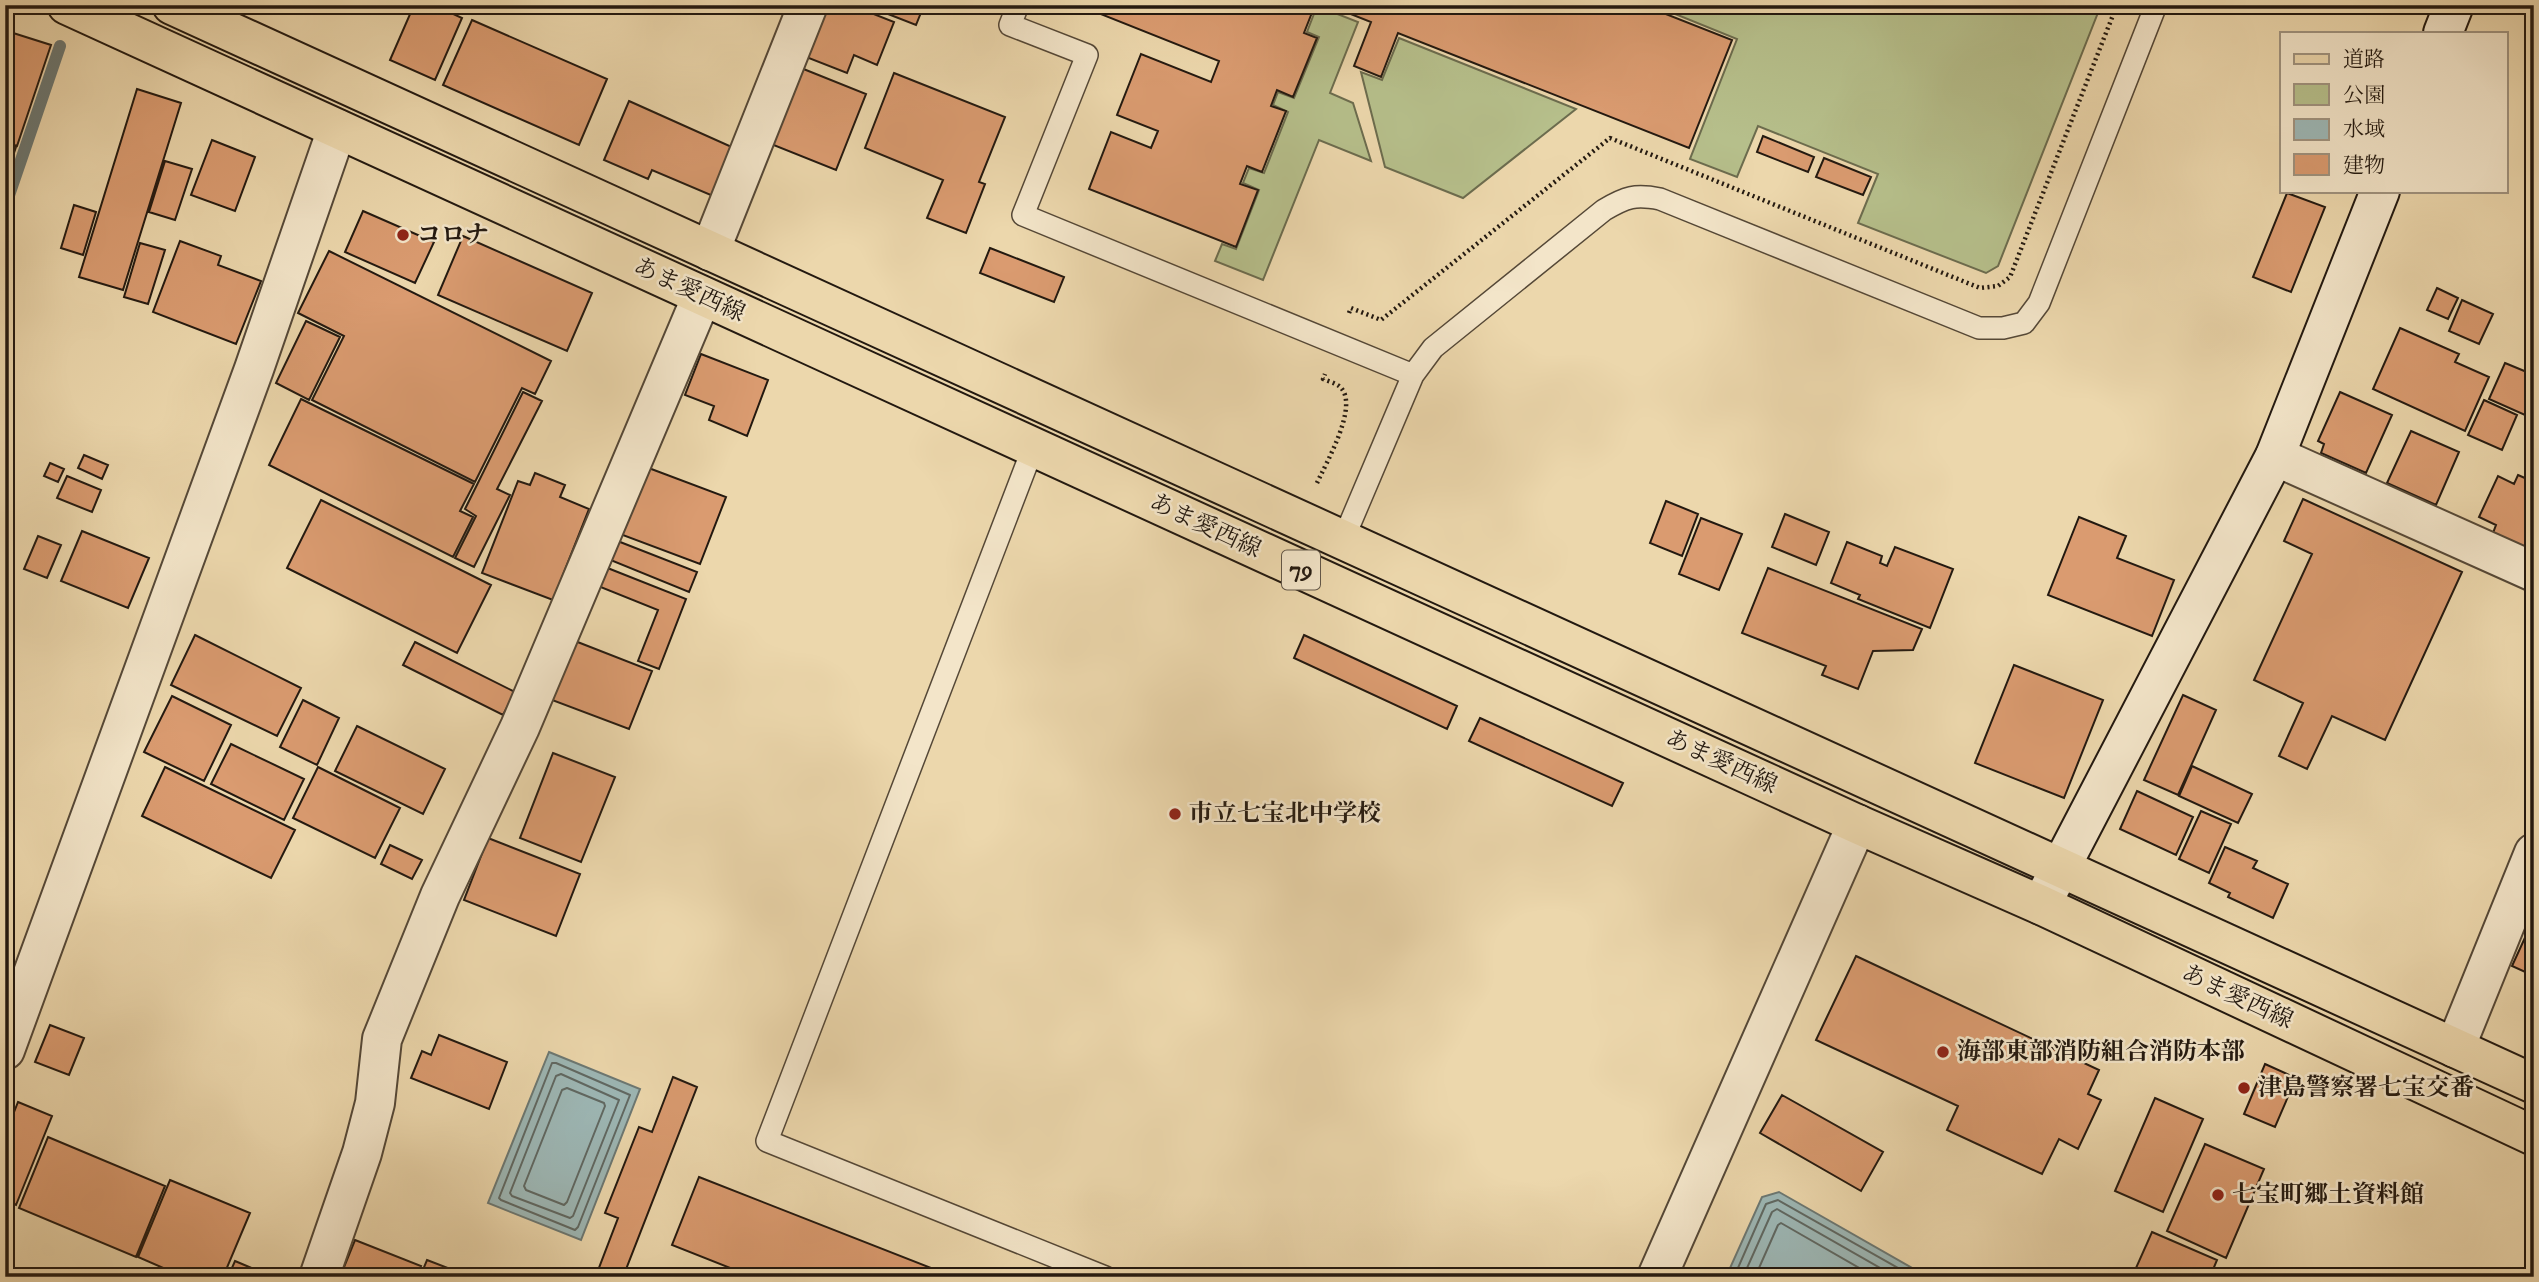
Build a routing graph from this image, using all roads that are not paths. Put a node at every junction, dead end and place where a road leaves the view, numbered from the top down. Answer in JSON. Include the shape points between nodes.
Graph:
{"nodes":[{"id":1,"x":67,"y":5,"type":"edge"},
{"id":2,"x":172,"y":5,"type":"edge"},
{"id":3,"x":808,"y":5,"type":"edge"},
{"id":4,"x":1018,"y":5,"type":"edge"},
{"id":5,"x":2156,"y":5,"type":"edge"},
{"id":6,"x":2454,"y":5,"type":"edge"},
{"id":7,"x":2443,"y":32,"type":"edge"},
{"id":8,"x":337,"y":129,"type":"junction"},
{"id":9,"x":2380,"y":192,"type":"edge"},
{"id":10,"x":710,"y":251,"type":"junction"},
{"id":11,"x":702,"y":296,"type":"junction"},
{"id":12,"x":1413,"y":375,"type":"junction"},
{"id":13,"x":1034,"y":448,"type":"junction"},
{"id":14,"x":2275,"y":456,"type":"junction"},
{"id":15,"x":1343,"y":540,"type":"junction"},
{"id":16,"x":2534,"y":572,"type":"edge"},
{"id":17,"x":1857,"y":824,"type":"junction"},
{"id":18,"x":2534,"y":853,"type":"edge"},
{"id":19,"x":2060,"y":866,"type":"junction"},
{"id":20,"x":2041,"y":905,"type":"junction"},
{"id":21,"x":2455,"y":1048,"type":"junction"},
{"id":22,"x":5,"y":1050,"type":"edge"},
{"id":23,"x":2534,"y":1084,"type":"edge"},
{"id":24,"x":2534,"y":1136,"type":"edge"},
{"id":25,"x":319,"y":1277,"type":"edge"},
{"id":26,"x":1105,"y":1277,"type":"edge"},
{"id":27,"x":1657,"y":1277,"type":"edge"}],
"edges":[{"from":1,"to":8,"type":"main road","name":"あま愛西線","number":"79"},
{"from":2,"to":10,"type":"main road","name":"あま愛西線","number":"79"},
{"from":3,"to":10,"type":"street"},
{"from":4,"to":12,"type":"lane","via":[[1010,25],[1087,55],[1023,215]]},
{"from":5,"to":12,"type":"lane","via":[[2039,303],[2024,323],[1979,328],[1660,199],[1639,195],[1613,205],[1585,226],[1433,348]]},
{"from":6,"to":7,"type":"street"},
{"from":8,"to":11,"type":"main road","name":"あま愛西線","number":"79"},
{"from":8,"to":22,"type":"street"},
{"from":9,"to":14,"type":"street"},
{"from":10,"to":15,"type":"main road","name":"あま愛西線","number":"79"},
{"from":11,"to":13,"type":"main road","name":"あま愛西線","number":"79"},
{"from":11,"to":25,"type":"street","via":[[520,727],[440,896],[382,1040],[375,1103],[362,1153]]},
{"from":12,"to":15,"type":"lane"},
{"from":13,"to":17,"type":"main road","name":"あま愛西線","number":"79"},
{"from":13,"to":26,"type":"lane","via":[[767,1141]]},
{"from":14,"to":16,"type":"street"},
{"from":14,"to":19,"type":"street"},
{"from":15,"to":19,"type":"main road","name":"あま愛西線","number":"79"},
{"from":17,"to":20,"type":"main road","name":"あま愛西線","number":"79"},
{"from":17,"to":27,"type":"street"},
{"from":18,"to":21,"type":"street"},
{"from":19,"to":20,"type":"street"},
{"from":19,"to":21,"type":"main road","name":"あま愛西線","number":"79"},
{"from":20,"to":24,"type":"main road","name":"あま愛西線","number":"79"},
{"from":21,"to":23,"type":"main road","name":"あま愛西線","number":"79"}]}
